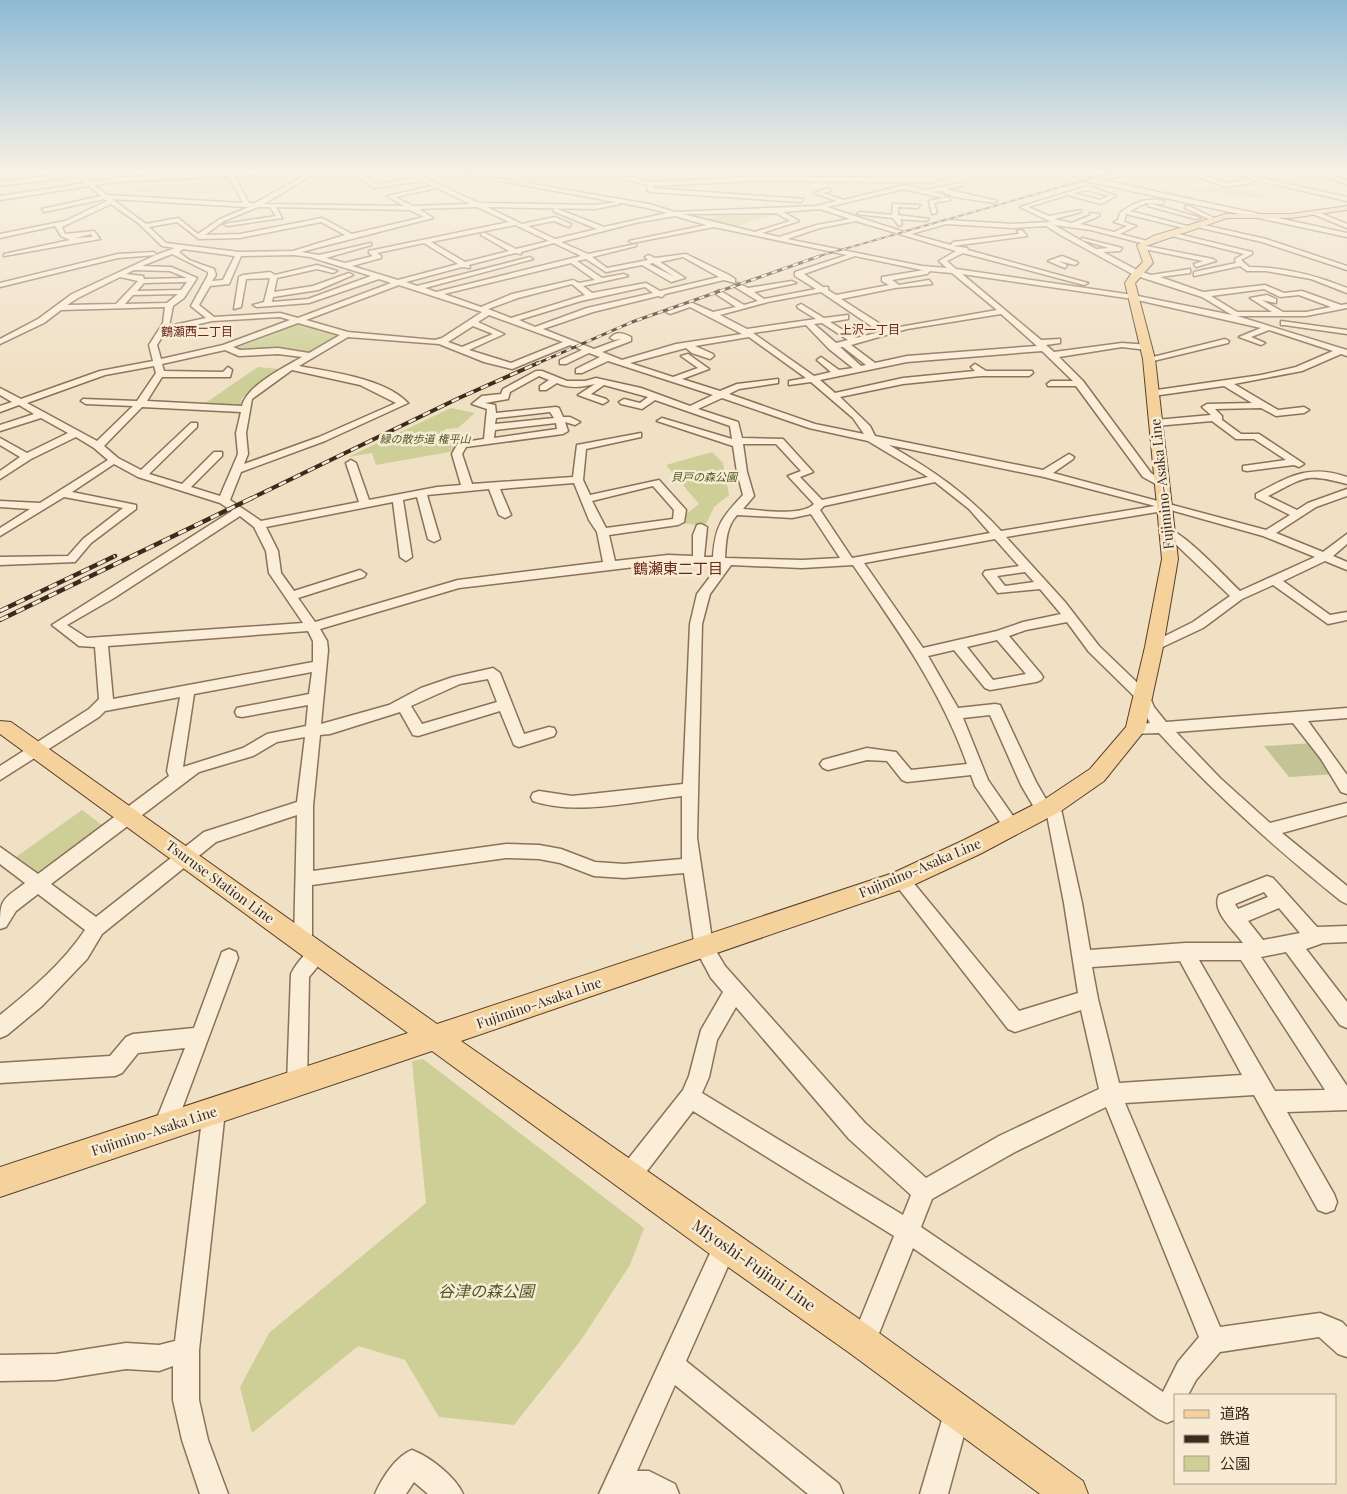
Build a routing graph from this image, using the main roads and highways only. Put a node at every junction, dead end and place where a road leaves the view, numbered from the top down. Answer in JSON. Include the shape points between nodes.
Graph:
{"nodes":[{"id":1,"x":1151,"y":242,"type":"edge"},
{"id":2,"x":1,"y":725,"type":"edge"},
{"id":3,"x":436,"y":1038,"type":"junction"},
{"id":4,"x":0,"y":1182,"type":"edge"},
{"id":5,"x":1070,"y":1494,"type":"edge"}],
"edges":[{"from":1,"to":3,"type":"main road","name":"Fujimino-Asaka Line","via":[[1143,245],[1148,264],[1130,283],[1126,296],[1148,353],[1168,531],[1168,572],[1135,730],[1097,775],[1048,807],[901,880]]},
{"from":2,"to":3,"type":"main road","name":"Tsuruse Station Line"},
{"from":3,"to":4,"type":"main road","name":"Fujimino-Asaka Line"},
{"from":3,"to":5,"type":"main road","name":"Miyoshi-Fujimi Line","via":[[863,1342]]}]}
